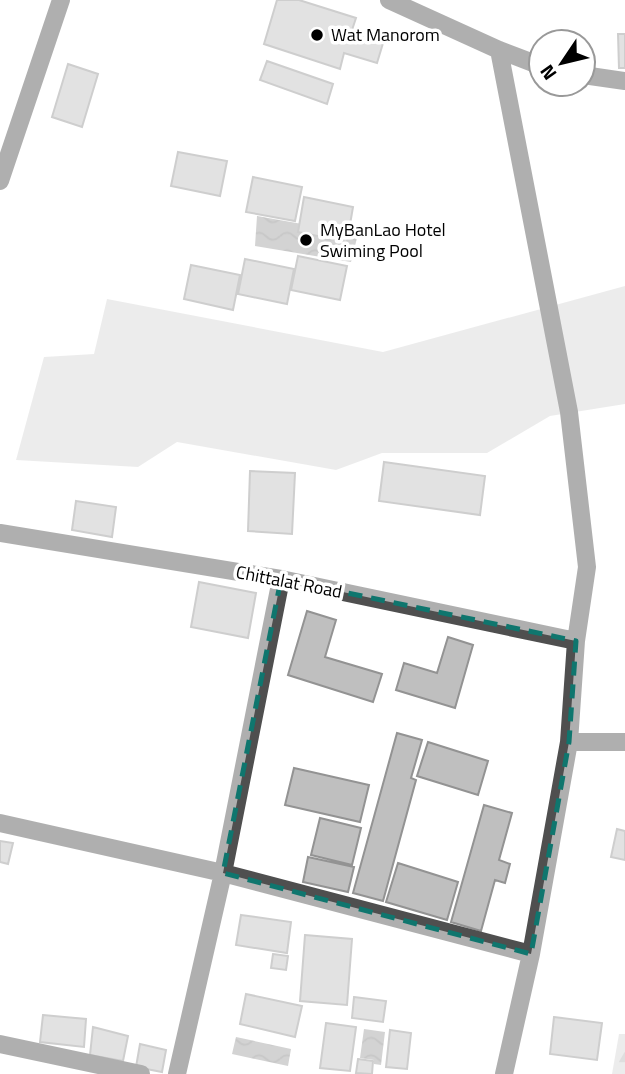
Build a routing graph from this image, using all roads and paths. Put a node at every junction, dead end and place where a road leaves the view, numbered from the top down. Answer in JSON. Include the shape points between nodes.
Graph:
{"nodes":[{"id":1,"x":61,"y":0,"type":"edge"},
{"id":2,"x":389,"y":0,"type":"edge"},
{"id":3,"x":499,"y":50,"type":"junction"},
{"id":4,"x":527,"y":61,"type":"edge"},
{"id":5,"x":597,"y":77,"type":"edge"},
{"id":6,"x":625,"y":81,"type":"edge"},
{"id":7,"x":0,"y":181,"type":"edge"},
{"id":8,"x":0,"y":533,"type":"edge"},
{"id":9,"x":281,"y":579,"type":"junction"},
{"id":10,"x":576,"y":641,"type":"junction"},
{"id":11,"x":569,"y":742,"type":"junction"},
{"id":12,"x":625,"y":742,"type":"edge"},
{"id":13,"x":0,"y":823,"type":"edge"},
{"id":14,"x":223,"y":873,"type":"junction"},
{"id":15,"x":531,"y":954,"type":"junction"},
{"id":16,"x":0,"y":1044,"type":"edge"},
{"id":17,"x":141,"y":1074,"type":"edge"},
{"id":18,"x":177,"y":1074,"type":"edge"},
{"id":19,"x":503,"y":1074,"type":"edge"}],
"edges":[{"from":1,"to":7,"type":"street"},
{"from":2,"to":3,"type":"street"},
{"from":3,"to":4,"type":"street"},
{"from":3,"to":10,"type":"street","via":[[569,412],[587,567]]},
{"from":5,"to":6,"type":"street"},
{"from":8,"to":9,"type":"street","name":"Chittalat Road"},
{"from":9,"to":10,"type":"street","name":"Chittalat Road"},
{"from":9,"to":14,"type":"street"},
{"from":10,"to":11,"type":"street"},
{"from":11,"to":12,"type":"street"},
{"from":11,"to":15,"type":"street"},
{"from":13,"to":14,"type":"street"},
{"from":14,"to":15,"type":"street"},
{"from":14,"to":18,"type":"street"},
{"from":15,"to":19,"type":"street"},
{"from":16,"to":17,"type":"street"}]}
